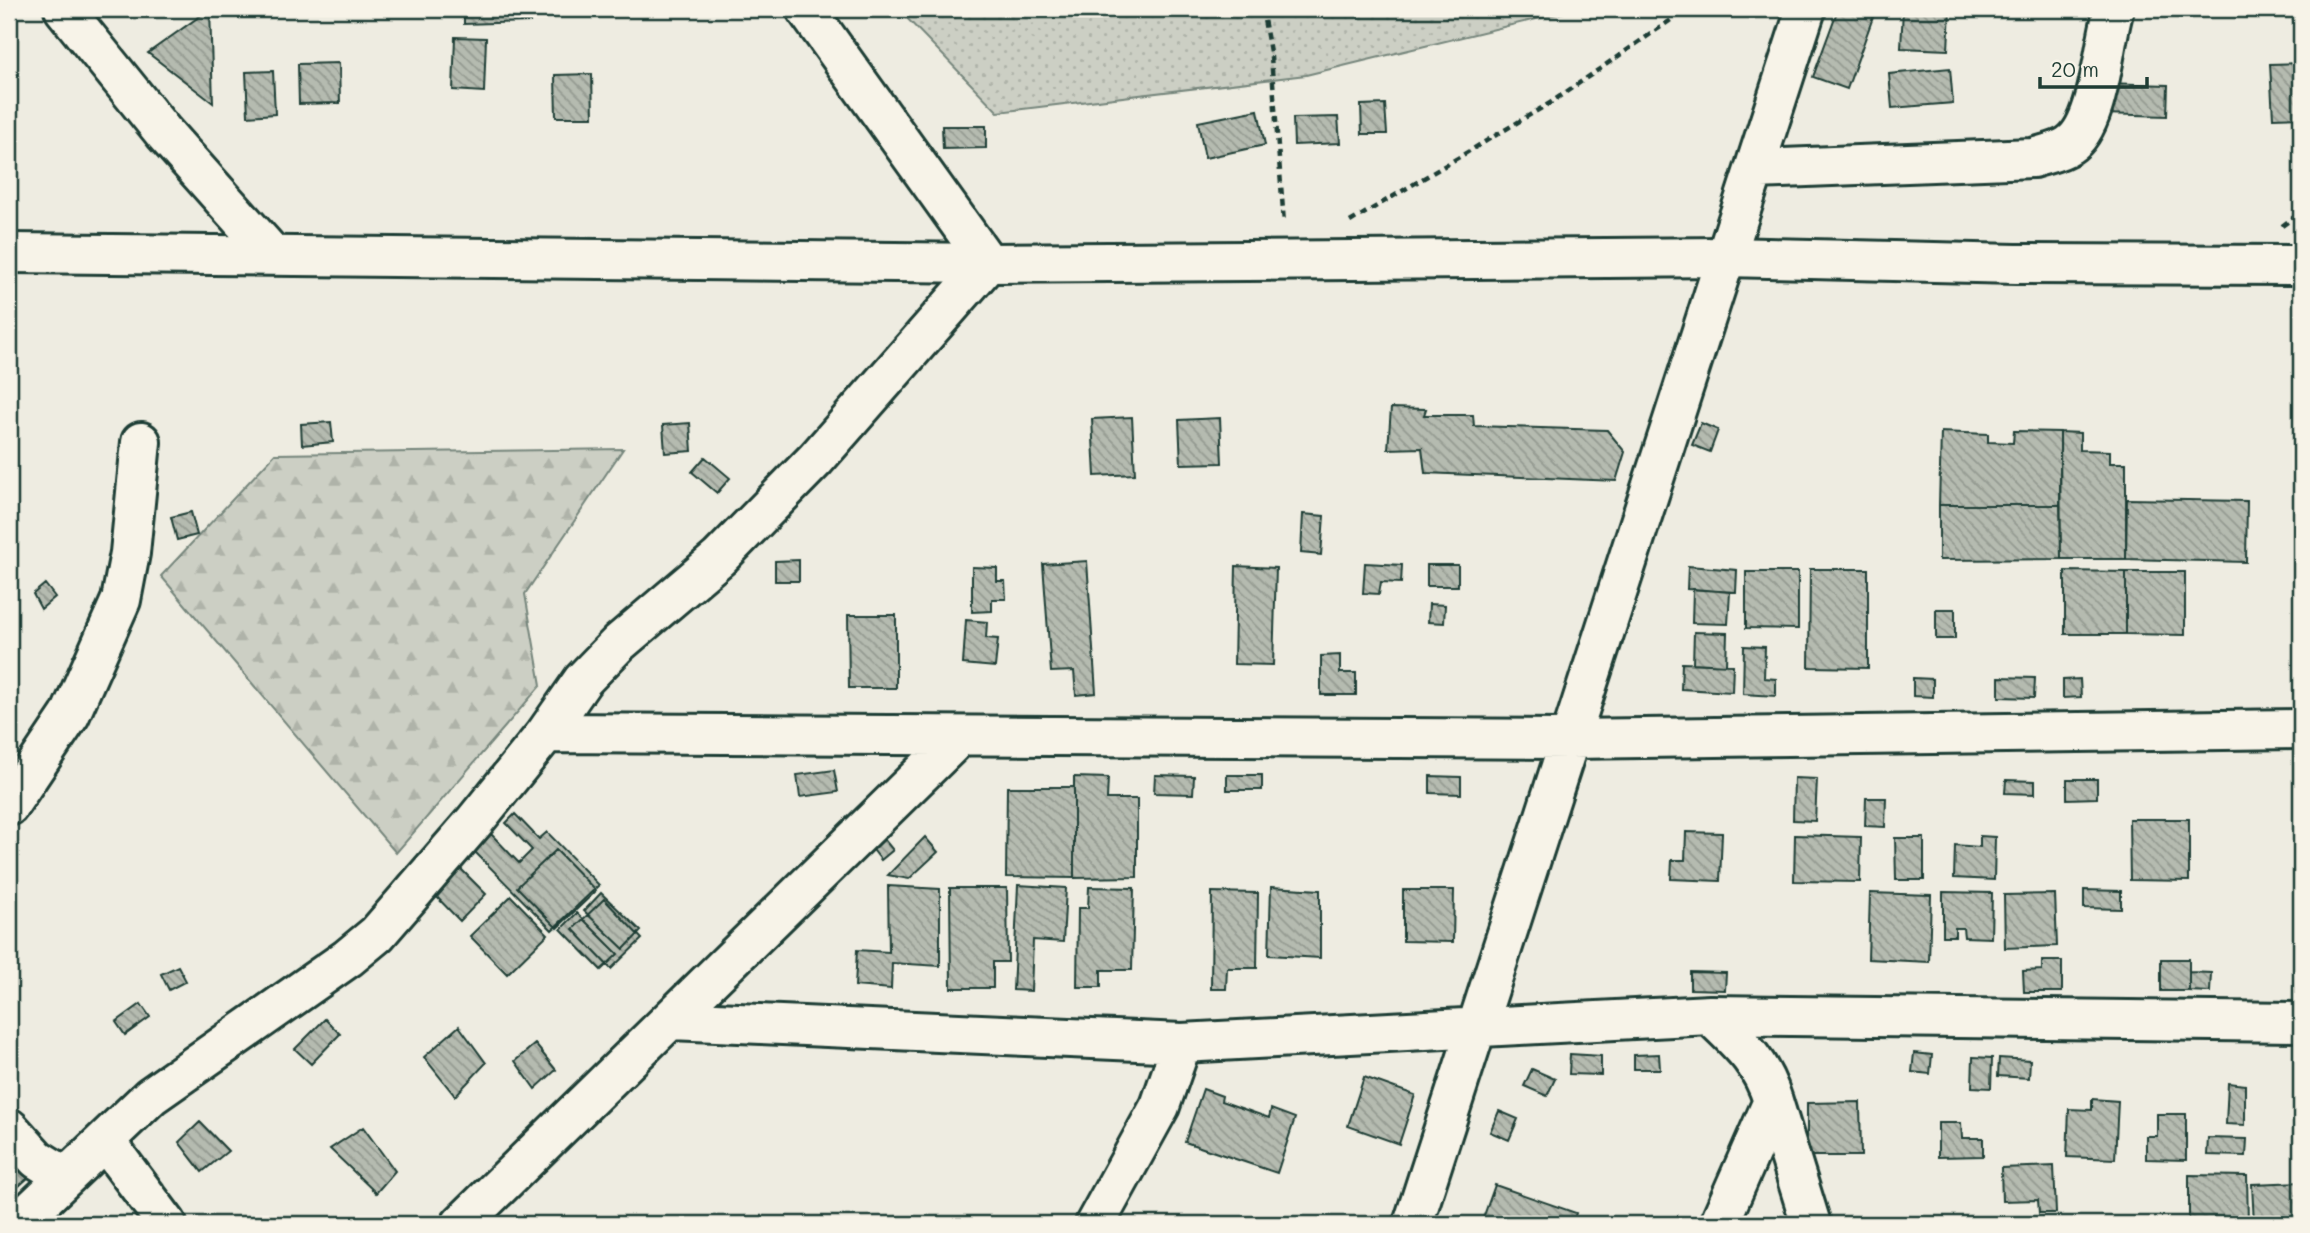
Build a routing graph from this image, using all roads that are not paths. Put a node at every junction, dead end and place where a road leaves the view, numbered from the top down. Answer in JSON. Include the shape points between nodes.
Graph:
{"nodes":[{"id":1,"x":64,"y":9,"type":"edge"},
{"id":2,"x":806,"y":9,"type":"edge"},
{"id":3,"x":1806,"y":9,"type":"edge"},
{"id":4,"x":2114,"y":9,"type":"edge"},
{"id":5,"x":1755,"y":169,"type":"junction"},
{"id":6,"x":9,"y":253,"type":"edge"},
{"id":7,"x":272,"y":254,"type":"junction"},
{"id":8,"x":1727,"y":257,"type":"junction"},
{"id":9,"x":988,"y":263,"type":"junction"},
{"id":10,"x":2301,"y":265,"type":"edge"},
{"id":11,"x":141,"y":442,"type":"dead end"},
{"id":12,"x":2301,"y":730,"type":"edge"},
{"id":13,"x":546,"y":733,"type":"junction"},
{"id":14,"x":959,"y":737,"type":"junction"},
{"id":15,"x":1571,"y":739,"type":"junction"},
{"id":16,"x":9,"y":806,"type":"edge"},
{"id":17,"x":1710,"y":1015,"type":"junction"},
{"id":18,"x":671,"y":1020,"type":"junction"},
{"id":19,"x":2301,"y":1022,"type":"edge"},
{"id":20,"x":1476,"y":1026,"type":"junction"},
{"id":21,"x":1182,"y":1043,"type":"junction"},
{"id":22,"x":1773,"y":1101,"type":"junction"},
{"id":23,"x":9,"y":1128,"type":"edge"},
{"id":24,"x":105,"y":1141,"type":"junction"},
{"id":25,"x":66,"y":1177,"type":"junction"},
{"id":26,"x":481,"y":1217,"type":"edge"},
{"id":27,"x":17,"y":1224,"type":"edge"},
{"id":28,"x":167,"y":1224,"type":"edge"},
{"id":29,"x":1095,"y":1224,"type":"edge"},
{"id":30,"x":1413,"y":1224,"type":"edge"},
{"id":31,"x":1718,"y":1224,"type":"edge"},
{"id":32,"x":1811,"y":1224,"type":"edge"}],
"edges":[{"from":1,"to":7,"type":"street","via":[[164,133]]},
{"from":2,"to":9,"type":"street"},
{"from":3,"to":5,"type":"street"},
{"from":4,"to":5,"type":"street","via":[[2089,117],[2081,134],[2067,147],[2033,158]]},
{"from":5,"to":8,"type":"street"},
{"from":6,"to":7,"type":"street"},
{"from":7,"to":9,"type":"street"},
{"from":8,"to":9,"type":"street"},
{"from":8,"to":10,"type":"street"},
{"from":8,"to":15,"type":"street"},
{"from":9,"to":13,"type":"street","via":[[816,459],[719,558],[619,643],[583,680]]},
{"from":11,"to":16,"type":"street","via":[[121,600],[70,715]]},
{"from":12,"to":15,"type":"street"},
{"from":13,"to":14,"type":"street"},
{"from":13,"to":24,"type":"street","via":[[377,934],[151,1096]]},
{"from":14,"to":15,"type":"street"},
{"from":14,"to":18,"type":"street"},
{"from":15,"to":20,"type":"street"},
{"from":17,"to":19,"type":"street"},
{"from":17,"to":20,"type":"street"},
{"from":17,"to":22,"type":"street","via":[[1752,1057],[1765,1076]]},
{"from":18,"to":21,"type":"street"},
{"from":18,"to":26,"type":"street"},
{"from":20,"to":21,"type":"street"},
{"from":20,"to":30,"type":"street"},
{"from":21,"to":29,"type":"street","via":[[1160,1106]]},
{"from":22,"to":31,"type":"street"},
{"from":22,"to":32,"type":"street"},
{"from":23,"to":25,"type":"street","via":[[37,1159]]},
{"from":24,"to":25,"type":"street"},
{"from":24,"to":28,"type":"street"},
{"from":25,"to":27,"type":"street"}]}
